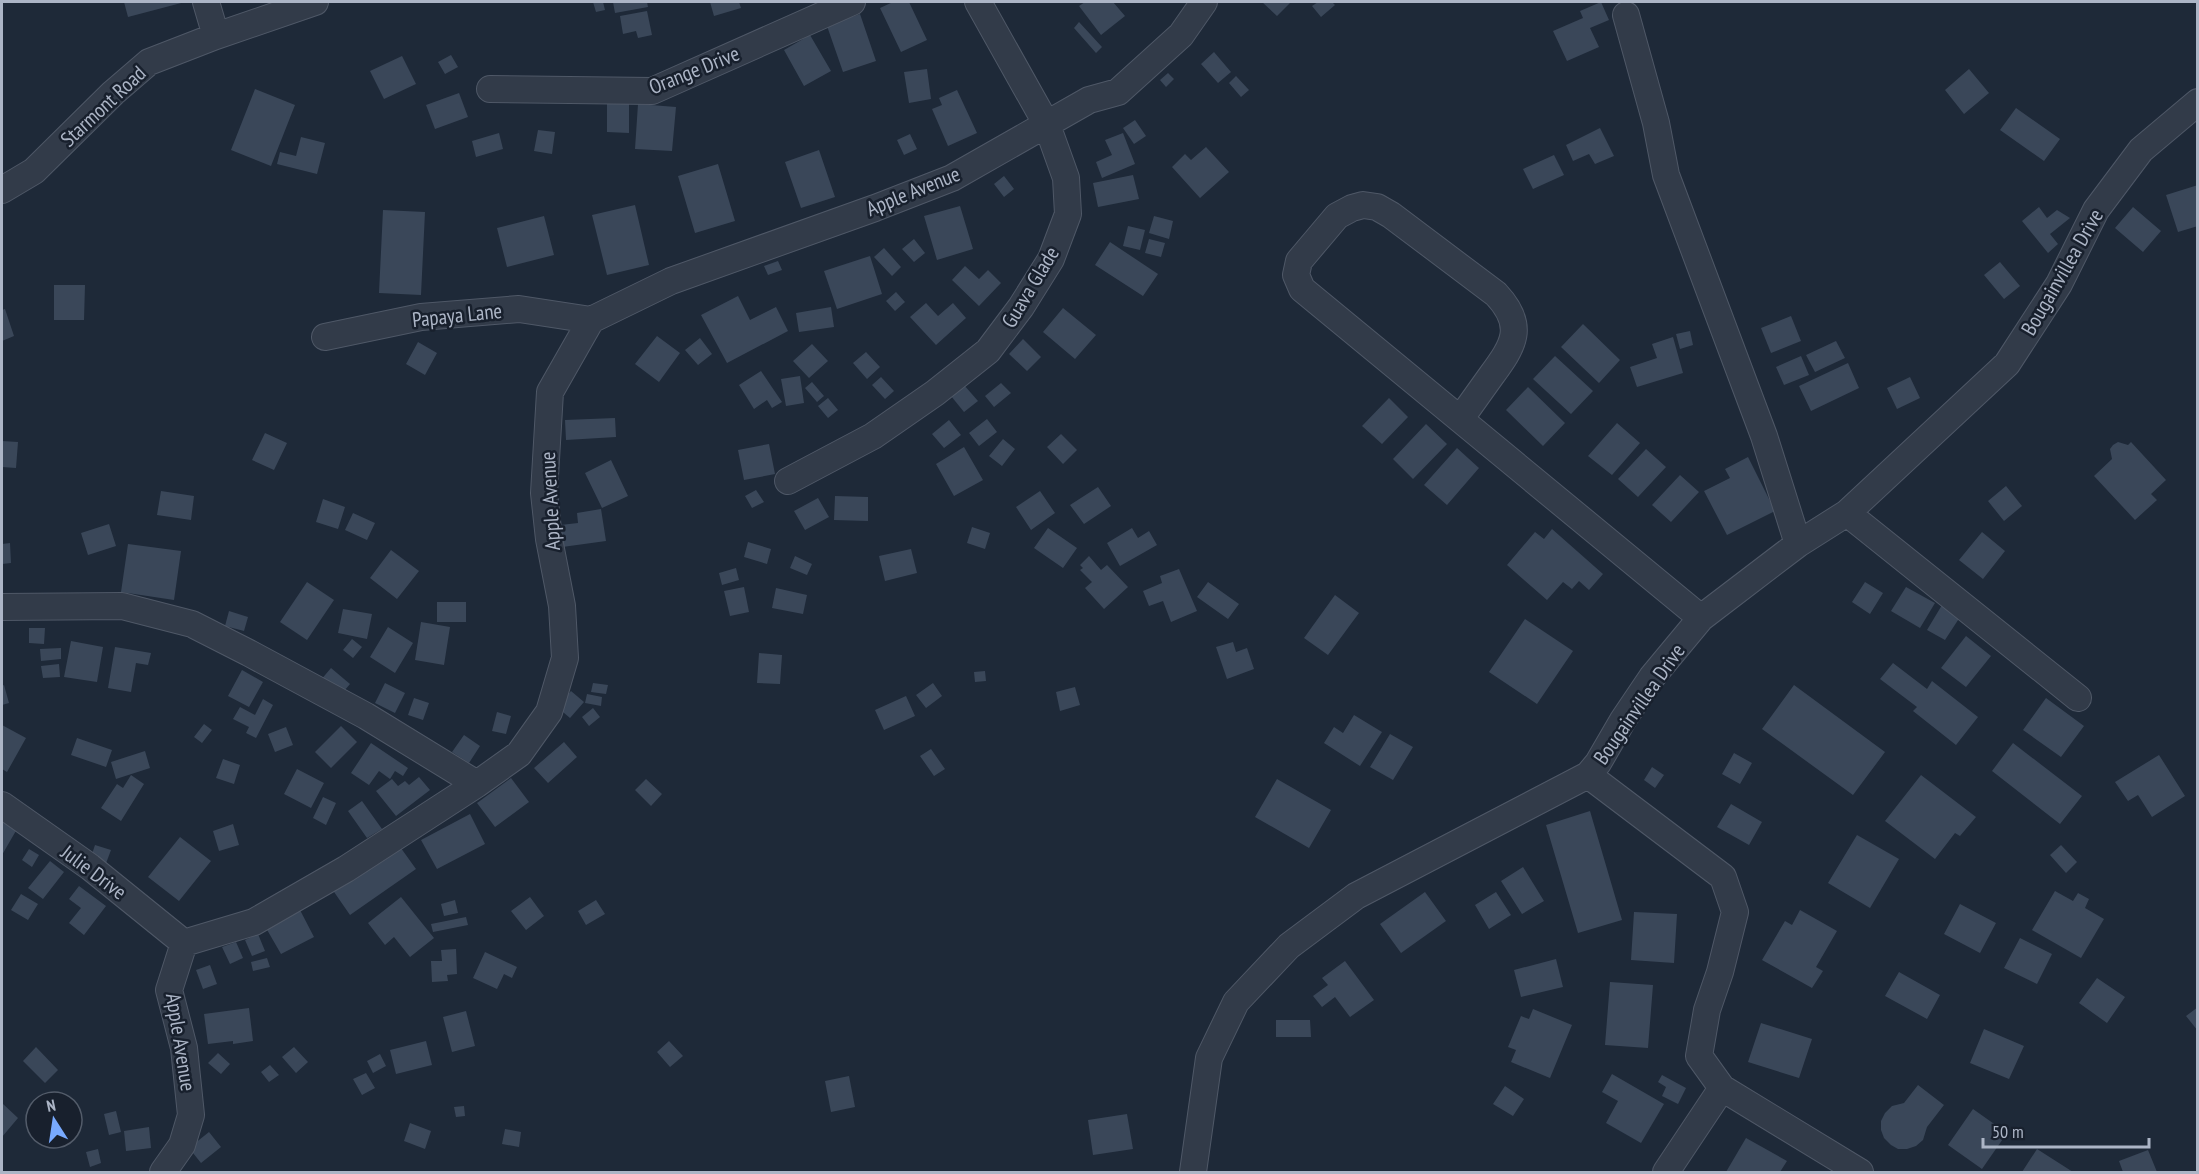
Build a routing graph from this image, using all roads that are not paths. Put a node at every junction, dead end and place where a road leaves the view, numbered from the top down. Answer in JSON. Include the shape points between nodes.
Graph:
{"nodes":[{"id":1,"x":206,"y":2,"type":"edge"},
{"id":2,"x":315,"y":2,"type":"edge"},
{"id":3,"x":852,"y":2,"type":"edge"},
{"id":4,"x":978,"y":2,"type":"edge"},
{"id":5,"x":1204,"y":2,"type":"edge"},
{"id":6,"x":1626,"y":15,"type":"dead end"},
{"id":7,"x":216,"y":36,"type":"junction"},
{"id":8,"x":490,"y":89,"type":"dead end"},
{"id":9,"x":2198,"y":102,"type":"edge"},
{"id":10,"x":1047,"y":125,"type":"junction"},
{"id":11,"x":2,"y":190,"type":"edge"},
{"id":12,"x":591,"y":320,"type":"junction"},
{"id":13,"x":325,"y":337,"type":"dead end"},
{"id":14,"x":1461,"y":418,"type":"junction"},
{"id":15,"x":788,"y":481,"type":"dead end"},
{"id":16,"x":1847,"y":513,"type":"junction"},
{"id":17,"x":1798,"y":544,"type":"junction"},
{"id":18,"x":2,"y":607,"type":"edge"},
{"id":19,"x":1701,"y":618,"type":"junction"},
{"id":20,"x":2078,"y":698,"type":"dead end"},
{"id":21,"x":1588,"y":775,"type":"junction"},
{"id":22,"x":477,"y":784,"type":"junction"},
{"id":23,"x":2,"y":805,"type":"edge"},
{"id":24,"x":184,"y":943,"type":"junction"},
{"id":25,"x":1722,"y":1088,"type":"junction"},
{"id":26,"x":164,"y":1173,"type":"edge"},
{"id":27,"x":1193,"y":1173,"type":"edge"},
{"id":28,"x":1666,"y":1173,"type":"edge"},
{"id":29,"x":1860,"y":1173,"type":"edge"}],
"edges":[{"from":1,"to":7,"type":"street"},
{"from":2,"to":7,"type":"street","name":"Starmont Road"},
{"from":3,"to":8,"type":"street","name":"Orange Drive","via":[[652,91]]},
{"from":4,"to":10,"type":"street","name":"Guava Glade"},
{"from":5,"to":10,"type":"street","name":"Apple Avenue","via":[[1181,34],[1118,92],[1089,100]]},
{"from":6,"to":17,"type":"street","via":[[1666,175],[1764,436]]},
{"from":7,"to":11,"type":"street","name":"Starmont Road","via":[[149,62],[34,171]]},
{"from":9,"to":16,"type":"street","name":"Bougainvillea Drive","via":[[2141,150],[2096,210],[2059,285],[2007,364]]},
{"from":10,"to":12,"type":"street","name":"Apple Avenue","via":[[951,178],[671,280]]},
{"from":10,"to":15,"type":"street","name":"Guava Glade","via":[[1066,178],[1068,214],[1051,259],[1021,307],[988,351],[934,393],[873,436]]},
{"from":12,"to":13,"type":"street","name":"Papaya Lane","via":[[519,309],[421,317]]},
{"from":12,"to":22,"type":"street","name":"Apple Avenue","via":[[550,392],[544,493],[562,606],[565,658],[549,712],[519,754]]},
{"from":14,"to":14,"type":"street","via":[[1302,289],[1296,275],[1299,261],[1336,216],[1363,205],[1377,207],[1506,305],[1513,320],[1509,352]]},
{"from":14,"to":19,"type":"street"},
{"from":16,"to":17,"type":"street","name":"Bougainvillea Drive"},
{"from":16,"to":20,"type":"street"},
{"from":17,"to":19,"type":"street","name":"Bougainvillea Drive"},
{"from":18,"to":22,"type":"street","via":[[122,606],[192,624],[356,711]]},
{"from":19,"to":21,"type":"street","name":"Bougainvillea Drive","via":[[1652,677]]},
{"from":21,"to":25,"type":"street","via":[[1723,877],[1735,912],[1707,1010],[1699,1056]]},
{"from":21,"to":27,"type":"street","name":"Bougainvillea Drive","via":[[1356,896],[1289,946],[1236,1002],[1209,1058]]},
{"from":22,"to":24,"type":"street","name":"Apple Avenue","via":[[346,869],[254,922]]},
{"from":23,"to":24,"type":"street","name":"Julie Drive","via":[[90,867]]},
{"from":24,"to":26,"type":"street","name":"Apple Avenue","via":[[169,990],[184,1048],[192,1115],[182,1144]]},
{"from":25,"to":28,"type":"street"},
{"from":25,"to":29,"type":"street"}]}
